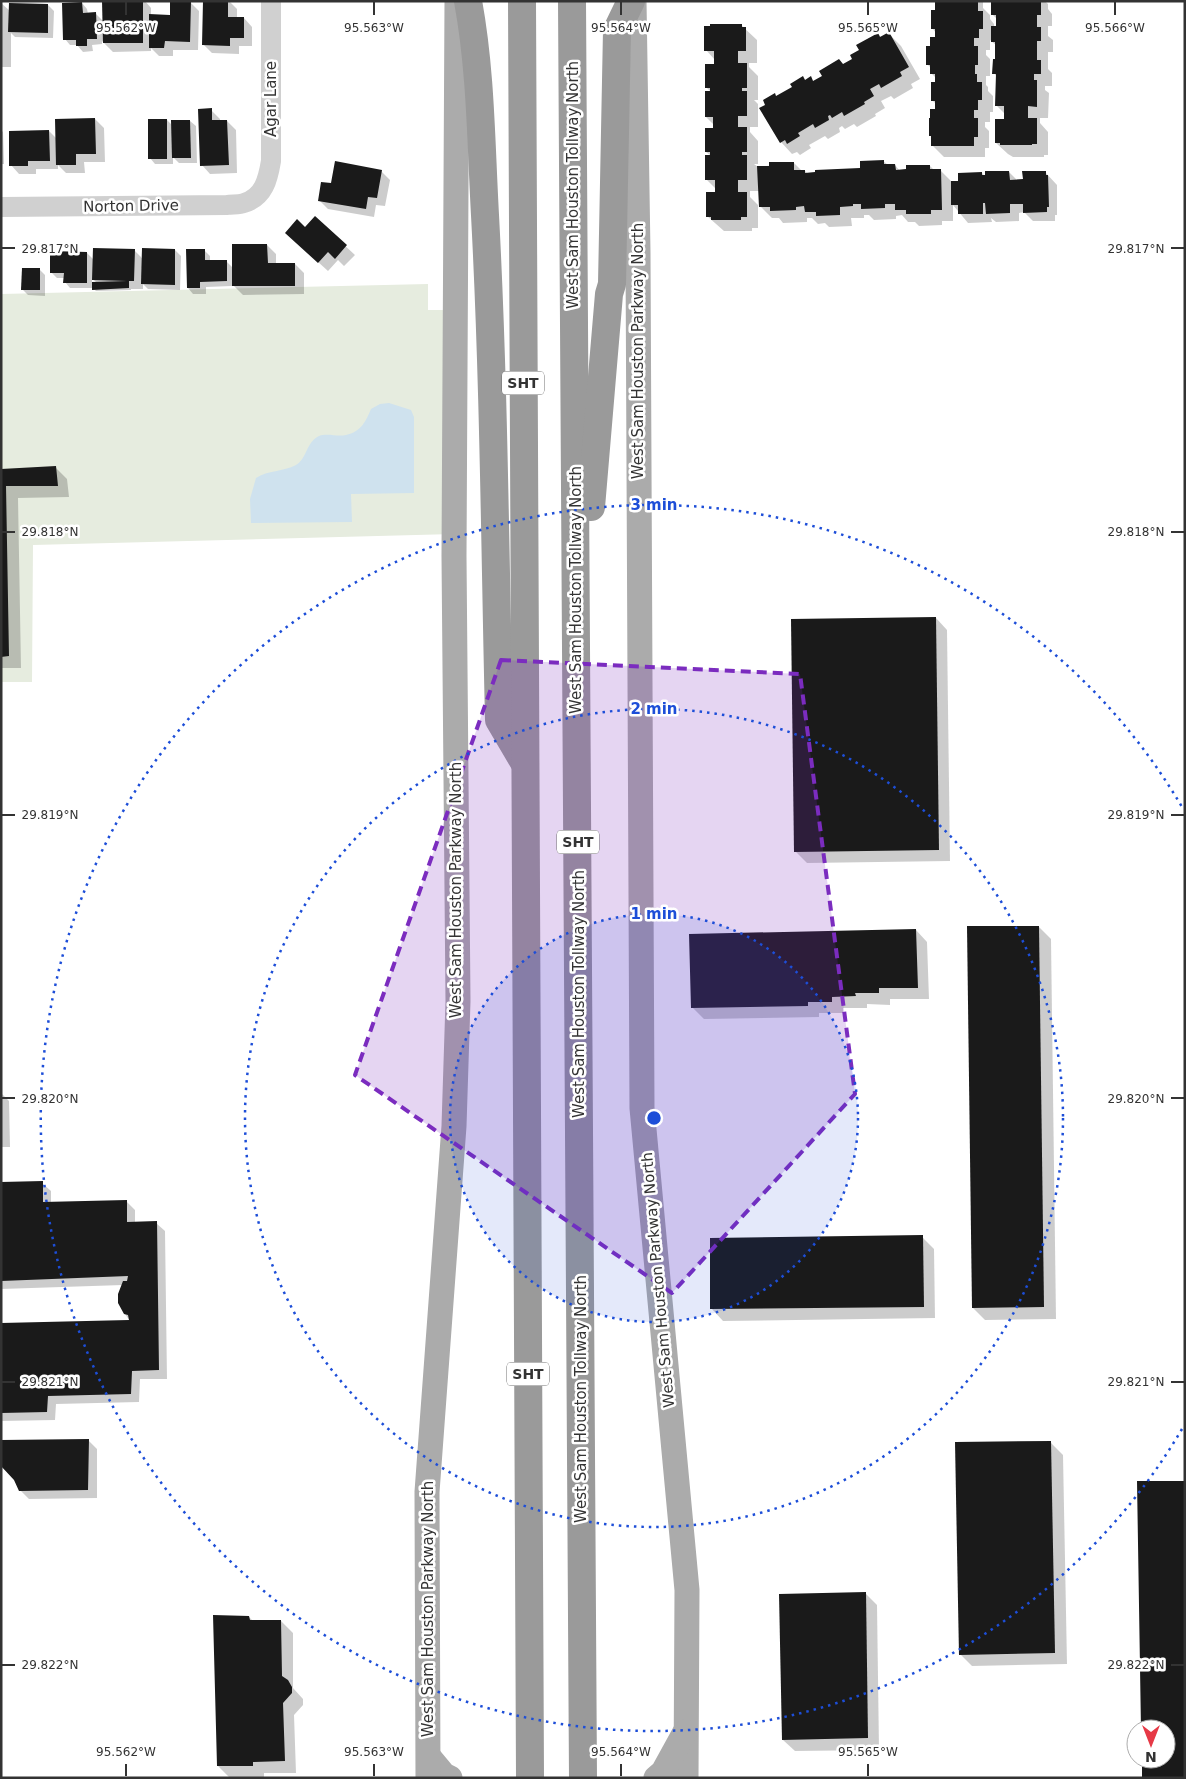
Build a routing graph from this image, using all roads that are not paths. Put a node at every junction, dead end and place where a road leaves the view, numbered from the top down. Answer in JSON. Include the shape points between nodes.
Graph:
{"nodes":[{"id":1,"x":271,"y":1,"type":"edge"},
{"id":2,"x":457,"y":1,"type":"edge"},
{"id":3,"x":468,"y":1,"type":"edge"},
{"id":4,"x":522,"y":1,"type":"edge"},
{"id":5,"x":572,"y":1,"type":"edge"},
{"id":6,"x":632,"y":1,"type":"edge"},
{"id":7,"x":259,"y":194,"type":"joint"},
{"id":8,"x":1,"y":207,"type":"edge"},
{"id":9,"x":576,"y":672,"type":"junction"},
{"id":10,"x":525,"y":764,"type":"junction"},
{"id":11,"x":685,"y":1732,"type":"junction"},
{"id":12,"x":530,"y":1765,"type":"edge"},
{"id":13,"x":583,"y":1765,"type":"edge"},
{"id":14,"x":428,"y":1767,"type":"edge"},
{"id":15,"x":415,"y":1778,"type":"edge"},
{"id":16,"x":450,"y":1778,"type":"edge"},
{"id":17,"x":656,"y":1778,"type":"edge"},
{"id":18,"x":686,"y":1778,"type":"edge"},
{"id":19,"x":703,"y":1778,"type":"edge"}],
"edges":[{"from":1,"to":7,"type":"street","name":"Agar Lane","via":[[271,161],[268,180]]},
{"from":2,"to":14,"type":"main road","name":"West Sam Houston Parkway North","via":[[454,566],[458,1001],[454,1126],[427,1492]]},
{"from":3,"to":10,"type":"highway","via":[[478,82],[489,297],[499,720]]},
{"from":4,"to":10,"type":"highway","number":"SHT"},
{"from":5,"to":9,"type":"highway","name":"West Sam Houston Tollway North","number":"SHT"},
{"from":6,"to":9,"type":"highway","via":[[617,30],[612,284]]},
{"from":6,"to":11,"type":"main road","name":"West Sam Houston Parkway North","via":[[638,253],[642,1108],[687,1590]]},
{"from":7,"to":8,"type":"street","name":"Norton Drive","via":[[244,203],[227,205]]},
{"from":9,"to":13,"type":"highway","name":"West Sam Houston Tollway North","number":"SHT"},
{"from":10,"to":12,"type":"highway","number":"SHT"},
{"from":11,"to":17,"type":"main road","via":[[663,1772]]},
{"from":11,"to":18,"type":"main road","name":"West Sam Houston Parkway North"},
{"from":11,"to":19,"type":"main road"},
{"from":14,"to":15,"type":"main road"},
{"from":14,"to":16,"type":"main road"}]}
